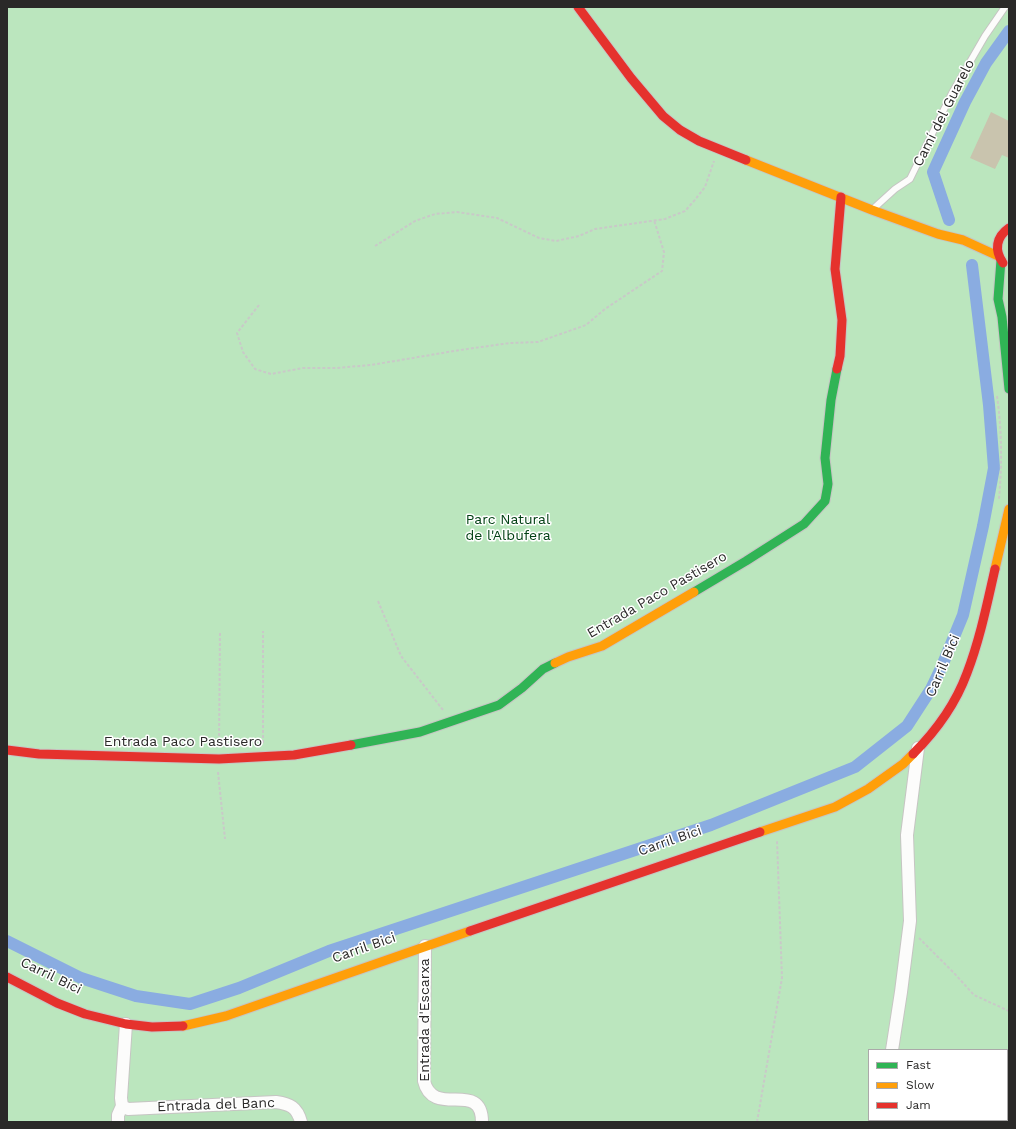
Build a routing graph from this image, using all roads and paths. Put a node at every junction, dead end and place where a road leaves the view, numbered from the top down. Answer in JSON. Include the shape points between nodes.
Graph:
{"nodes":[{"id":1,"x":578,"y":7,"type":"edge"},
{"id":2,"x":1005,"y":7,"type":"edge"},
{"id":3,"x":718,"y":149,"type":"junction"},
{"id":4,"x":841,"y":197,"type":"junction"},
{"id":5,"x":872,"y":210,"type":"junction"},
{"id":6,"x":654,"y":220,"type":"junction"},
{"id":7,"x":1006,"y":230,"type":"edge"},
{"id":8,"x":990,"y":235,"type":"dead end"},
{"id":9,"x":976,"y":238,"type":"dead end"},
{"id":10,"x":963,"y":240,"type":"junction"},
{"id":11,"x":375,"y":246,"type":"dead end"},
{"id":12,"x":999,"y":258,"type":"junction"},
{"id":13,"x":1009,"y":268,"type":"edge"},
{"id":14,"x":1007,"y":298,"type":"dead end"},
{"id":15,"x":258,"y":305,"type":"dead end"},
{"id":16,"x":1002,"y":316,"type":"junction"},
{"id":17,"x":1009,"y":388,"type":"edge"},
{"id":18,"x":997,"y":392,"type":"dead end"},
{"id":19,"x":998,"y":505,"type":"dead end"},
{"id":20,"x":1009,"y":509,"type":"edge"},
{"id":21,"x":1005,"y":547,"type":"edge"},
{"id":22,"x":378,"y":601,"type":"dead end"},
{"id":23,"x":263,"y":631,"type":"dead end"},
{"id":24,"x":220,"y":632,"type":"dead end"},
{"id":25,"x":452,"y":722,"type":"junction"},
{"id":26,"x":918,"y":748,"type":"junction"},
{"id":27,"x":7,"y":750,"type":"edge"},
{"id":28,"x":263,"y":757,"type":"junction"},
{"id":29,"x":217,"y":759,"type":"junction"},
{"id":30,"x":776,"y":827,"type":"junction"},
{"id":31,"x":225,"y":839,"type":"dead end"},
{"id":32,"x":909,"y":928,"type":"junction"},
{"id":33,"x":425,"y":946,"type":"junction"},
{"id":34,"x":7,"y":977,"type":"edge"},
{"id":35,"x":1009,"y":1011,"type":"edge"},
{"id":36,"x":126,"y":1024,"type":"junction"},
{"id":37,"x":892,"y":1049,"type":"edge"},
{"id":38,"x":122,"y":1106,"type":"junction"},
{"id":39,"x":118,"y":1122,"type":"edge"},
{"id":40,"x":301,"y":1122,"type":"edge"},
{"id":41,"x":482,"y":1122,"type":"edge"},
{"id":42,"x":757,"y":1122,"type":"edge"}],
"edges":[{"from":1,"to":3,"type":"street","via":[[663,116],[680,130]]},
{"from":2,"to":5,"type":"lane","name":"Camí del Guarelo","via":[[952,93],[910,179]]},
{"from":3,"to":4,"type":"street"},
{"from":3,"to":6,"type":"path","via":[[705,187],[685,211],[665,219]]},
{"from":4,"to":5,"type":"street"},
{"from":4,"to":25,"type":"street","name":"Entrada Paco Pastisero","via":[[835,269],[842,320],[840,356],[831,400],[825,458],[828,484],[825,501],[804,524],[641,624],[602,646],[568,657],[543,669],[499,705]]},
{"from":5,"to":10,"type":"street","via":[[938,234]]},
{"from":6,"to":11,"type":"path","via":[[595,229],[556,241],[538,238],[497,218],[457,212],[435,214],[415,221]]},
{"from":6,"to":15,"type":"path","via":[[664,252],[662,271],[605,308],[586,325],[538,342],[510,343],[371,365],[303,368],[271,374],[255,369],[243,352],[237,333]]},
{"from":7,"to":8,"type":"street"},
{"from":7,"to":12,"type":"street","via":[[997,243]]},
{"from":9,"to":10,"type":"street"},
{"from":10,"to":12,"type":"street"},
{"from":12,"to":13,"type":"street"},
{"from":12,"to":16,"type":"street","via":[[998,299]]},
{"from":14,"to":16,"type":"street"},
{"from":16,"to":17,"type":"street"},
{"from":18,"to":19,"type":"path","via":[[1002,472]]},
{"from":20,"to":21,"type":"street"},
{"from":21,"to":26,"type":"street","via":[[967,674],[953,702],[928,739]]},
{"from":22,"to":25,"type":"path","via":[[401,656]]},
{"from":23,"to":28,"type":"path"},
{"from":24,"to":29,"type":"path"},
{"from":25,"to":28,"type":"street","name":"Entrada Paco Pastisero","via":[[413,733],[294,755]]},
{"from":26,"to":30,"type":"street","via":[[903,764],[868,790],[835,806]]},
{"from":26,"to":32,"type":"street","via":[[907,835]]},
{"from":27,"to":29,"type":"street","name":"Entrada Paco Pastisero","via":[[39,754]]},
{"from":28,"to":29,"type":"street","name":"Entrada Paco Pastisero"},
{"from":29,"to":31,"type":"path"},
{"from":30,"to":33,"type":"street"},
{"from":30,"to":42,"type":"path","via":[[782,978]]},
{"from":32,"to":35,"type":"path","via":[[974,995]]},
{"from":32,"to":37,"type":"street"},
{"from":33,"to":36,"type":"street","via":[[226,1016],[179,1027]]},
{"from":33,"to":41,"type":"street","name":"Entrada d'Escarxa","via":[[426,1089],[436,1098],[474,1102],[480,1107]]},
{"from":34,"to":36,"type":"street","via":[[57,1003],[85,1014]]},
{"from":36,"to":38,"type":"street"},
{"from":38,"to":39,"type":"street"},
{"from":38,"to":40,"type":"street","name":"Entrada del Banc","via":[[128,1109],[276,1102],[287,1103],[294,1108]]}]}
